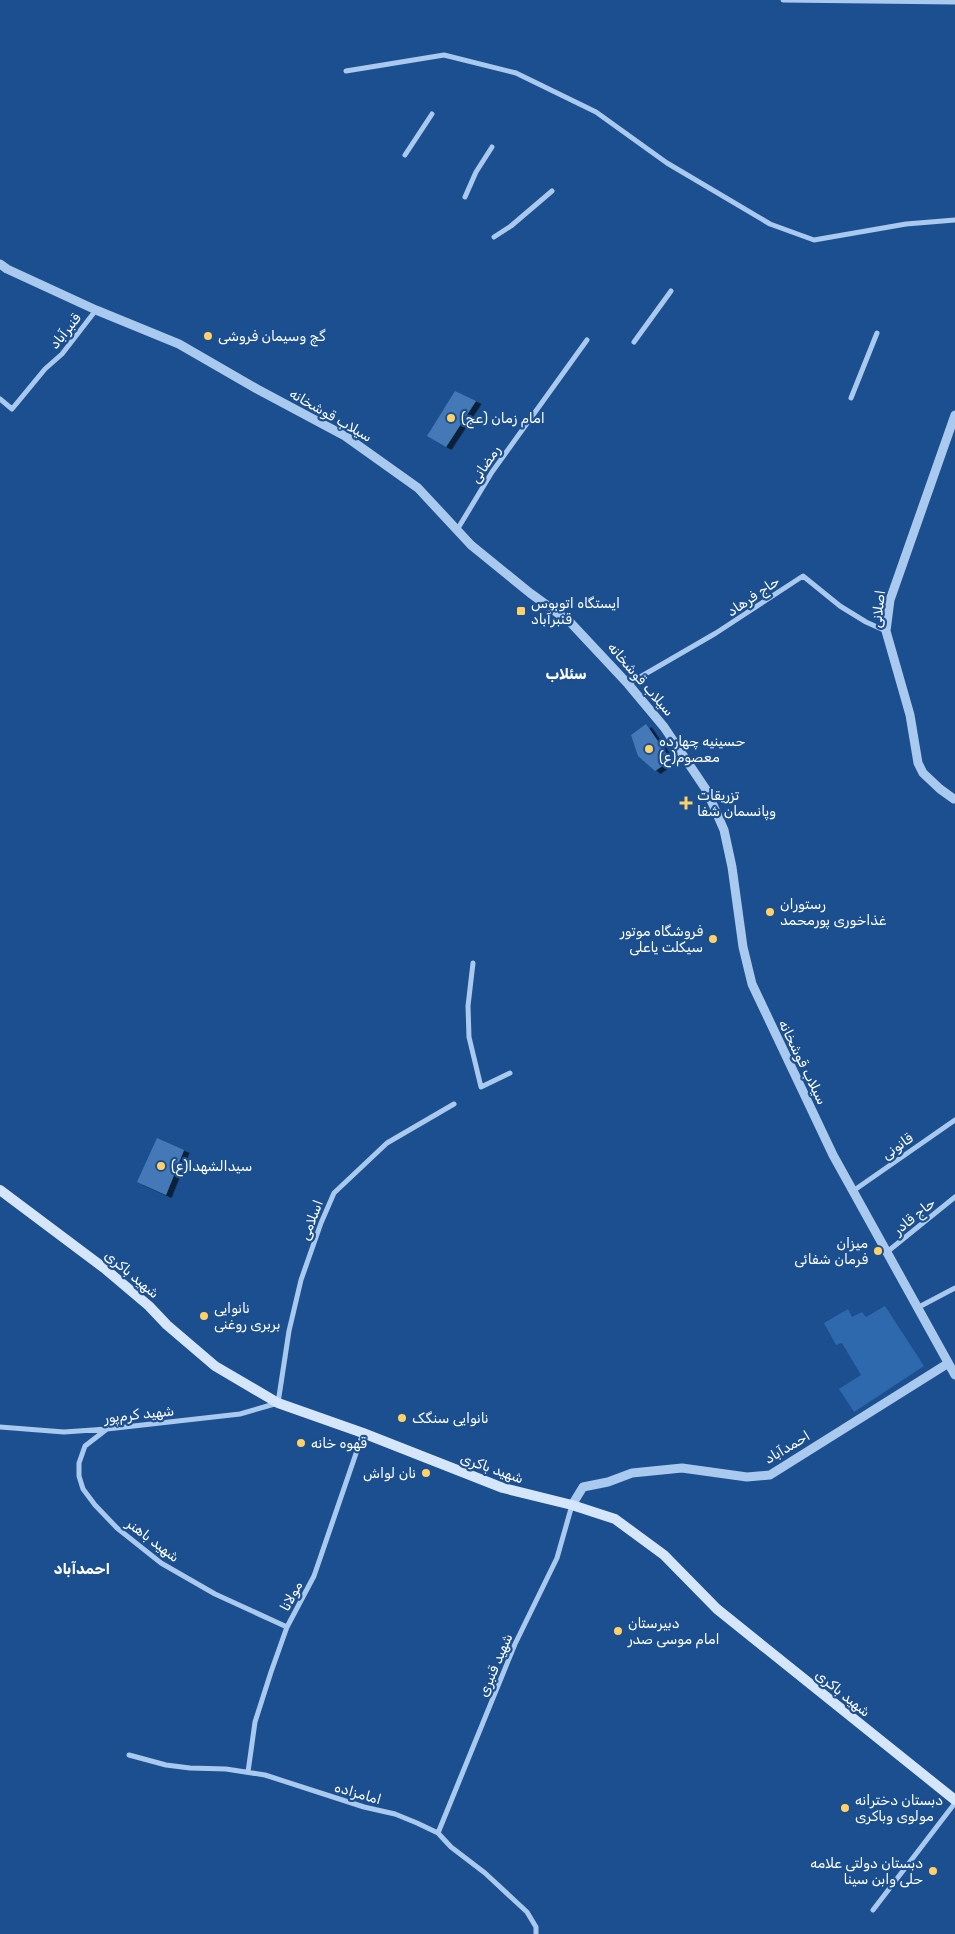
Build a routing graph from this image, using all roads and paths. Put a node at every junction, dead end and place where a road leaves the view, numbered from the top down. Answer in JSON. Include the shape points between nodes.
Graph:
{"nodes":[{"id":1,"x":783,"y":0,"type":"edge"},
{"id":2,"x":955,"y":2,"type":"edge"},
{"id":3,"x":346,"y":71,"type":"dead end"},
{"id":4,"x":432,"y":114,"type":"dead end"},
{"id":5,"x":492,"y":147,"type":"dead end"},
{"id":6,"x":405,"y":155,"type":"dead end"},
{"id":7,"x":552,"y":191,"type":"dead end"},
{"id":8,"x":465,"y":197,"type":"dead end"},
{"id":9,"x":955,"y":220,"type":"edge"},
{"id":10,"x":494,"y":237,"type":"dead end"},
{"id":11,"x":0,"y":264,"type":"edge"},
{"id":12,"x":671,"y":291,"type":"dead end"},
{"id":13,"x":96,"y":310,"type":"junction"},
{"id":14,"x":877,"y":333,"type":"dead end"},
{"id":15,"x":587,"y":340,"type":"dead end"},
{"id":16,"x":634,"y":342,"type":"dead end"},
{"id":17,"x":851,"y":398,"type":"dead end"},
{"id":18,"x":0,"y":399,"type":"edge"},
{"id":19,"x":955,"y":414,"type":"edge"},
{"id":20,"x":457,"y":530,"type":"junction"},
{"id":21,"x":886,"y":631,"type":"junction"},
{"id":22,"x":628,"y":684,"type":"junction"},
{"id":23,"x":955,"y":798,"type":"edge"},
{"id":24,"x":473,"y":963,"type":"dead end"},
{"id":25,"x":510,"y":1073,"type":"dead end"},
{"id":26,"x":454,"y":1104,"type":"dead end"},
{"id":27,"x":955,"y":1120,"type":"edge"},
{"id":28,"x":0,"y":1190,"type":"edge"},
{"id":29,"x":852,"y":1191,"type":"junction"},
{"id":30,"x":955,"y":1197,"type":"edge"},
{"id":31,"x":886,"y":1253,"type":"junction"},
{"id":32,"x":955,"y":1288,"type":"edge"},
{"id":33,"x":917,"y":1308,"type":"junction"},
{"id":34,"x":947,"y":1364,"type":"junction"},
{"id":35,"x":955,"y":1375,"type":"edge"},
{"id":36,"x":278,"y":1402,"type":"junction"},
{"id":37,"x":0,"y":1427,"type":"edge"},
{"id":38,"x":107,"y":1429,"type":"junction"},
{"id":39,"x":363,"y":1434,"type":"junction"},
{"id":40,"x":572,"y":1505,"type":"junction"},
{"id":41,"x":287,"y":1627,"type":"junction"},
{"id":42,"x":130,"y":1754,"type":"dead end"},
{"id":43,"x":248,"y":1772,"type":"junction"},
{"id":44,"x":955,"y":1801,"type":"edge"},
{"id":45,"x":438,"y":1833,"type":"junction"},
{"id":46,"x":873,"y":1910,"type":"dead end"},
{"id":47,"x":536,"y":1934,"type":"edge"}],
"edges":[{"from":1,"to":2,"type":"street"},
{"from":3,"to":9,"type":"street","via":[[444,54],[516,73],[596,112],[667,163],[770,224],[814,240],[906,224]]},
{"from":4,"to":6,"type":"street"},
{"from":5,"to":8,"type":"street"},
{"from":7,"to":10,"type":"street"},
{"from":11,"to":13,"type":"street","name":"سیلاب قوشخانه"},
{"from":12,"to":16,"type":"street"},
{"from":13,"to":18,"type":"street","name":"قنبرآباد","via":[[12,409]]},
{"from":13,"to":20,"type":"street","name":"سیلاب قوشخانه","via":[[179,344],[345,436],[418,488]]},
{"from":14,"to":17,"type":"street"},
{"from":15,"to":20,"type":"street","name":"رمضانی","via":[[492,472]]},
{"from":19,"to":21,"type":"street","name":"اصلانی","via":[[890,600]]},
{"from":20,"to":22,"type":"street","name":"سیلاب قوشخانه","via":[[470,545],[570,622]]},
{"from":21,"to":22,"type":"street","name":"حاج فرهاد","via":[[840,606],[803,576],[716,634]]},
{"from":21,"to":23,"type":"street","name":"اصلانی","via":[[910,715],[918,763],[923,773]]},
{"from":22,"to":29,"type":"street","name":"سیلاب قوشخانه","via":[[664,727],[707,791],[724,830],[752,984]]},
{"from":24,"to":25,"type":"street","via":[[468,1006],[469,1037],[481,1087]]},
{"from":26,"to":36,"type":"street","name":"اسلامی","via":[[387,1143],[334,1193],[301,1280],[288,1331]]},
{"from":27,"to":29,"type":"street","name":"قانونی"},
{"from":28,"to":36,"type":"main road","name":"شهید باکری","via":[[104,1268],[215,1366]]},
{"from":29,"to":31,"type":"street","name":"سیلاب قوشخانه"},
{"from":30,"to":31,"type":"street","name":"حاج قادر"},
{"from":31,"to":33,"type":"street","name":"سیلاب قوشخانه"},
{"from":32,"to":33,"type":"street"},
{"from":33,"to":34,"type":"street","name":"سیلاب قوشخانه"},
{"from":34,"to":35,"type":"street","name":"سیلاب قوشخانه"},
{"from":34,"to":40,"type":"street","name":"احمدآباد","via":[[770,1475],[747,1477],[682,1468],[632,1473],[583,1487]]},
{"from":36,"to":38,"type":"street","name":"شهید کرم‌پور","via":[[240,1414]]},
{"from":36,"to":39,"type":"main road","name":"شهید باکری"},
{"from":37,"to":38,"type":"street","name":"شهید کرم‌پور","via":[[64,1432]]},
{"from":38,"to":41,"type":"street","name":"شهید باهنر","via":[[85,1446],[79,1463],[83,1490],[95,1505],[117,1528],[162,1563],[215,1594]]},
{"from":39,"to":40,"type":"main road","name":"شهید باکری","via":[[503,1488]]},
{"from":39,"to":41,"type":"street","name":"مولانا","via":[[314,1576]]},
{"from":40,"to":44,"type":"main road","name":"شهید باکری","via":[[615,1519],[664,1555],[716,1609]]},
{"from":40,"to":45,"type":"street","name":"شهید قنبری","via":[[557,1558],[515,1644]]},
{"from":41,"to":43,"type":"street","name":"مولانا","via":[[255,1722]]},
{"from":42,"to":43,"type":"street","name":"امامزاده","via":[[166,1765]]},
{"from":43,"to":45,"type":"street","name":"امامزاده","via":[[395,1814]]},
{"from":44,"to":46,"type":"street"},
{"from":45,"to":47,"type":"street","name":"امامزاده","via":[[527,1912],[536,1927]]}]}
